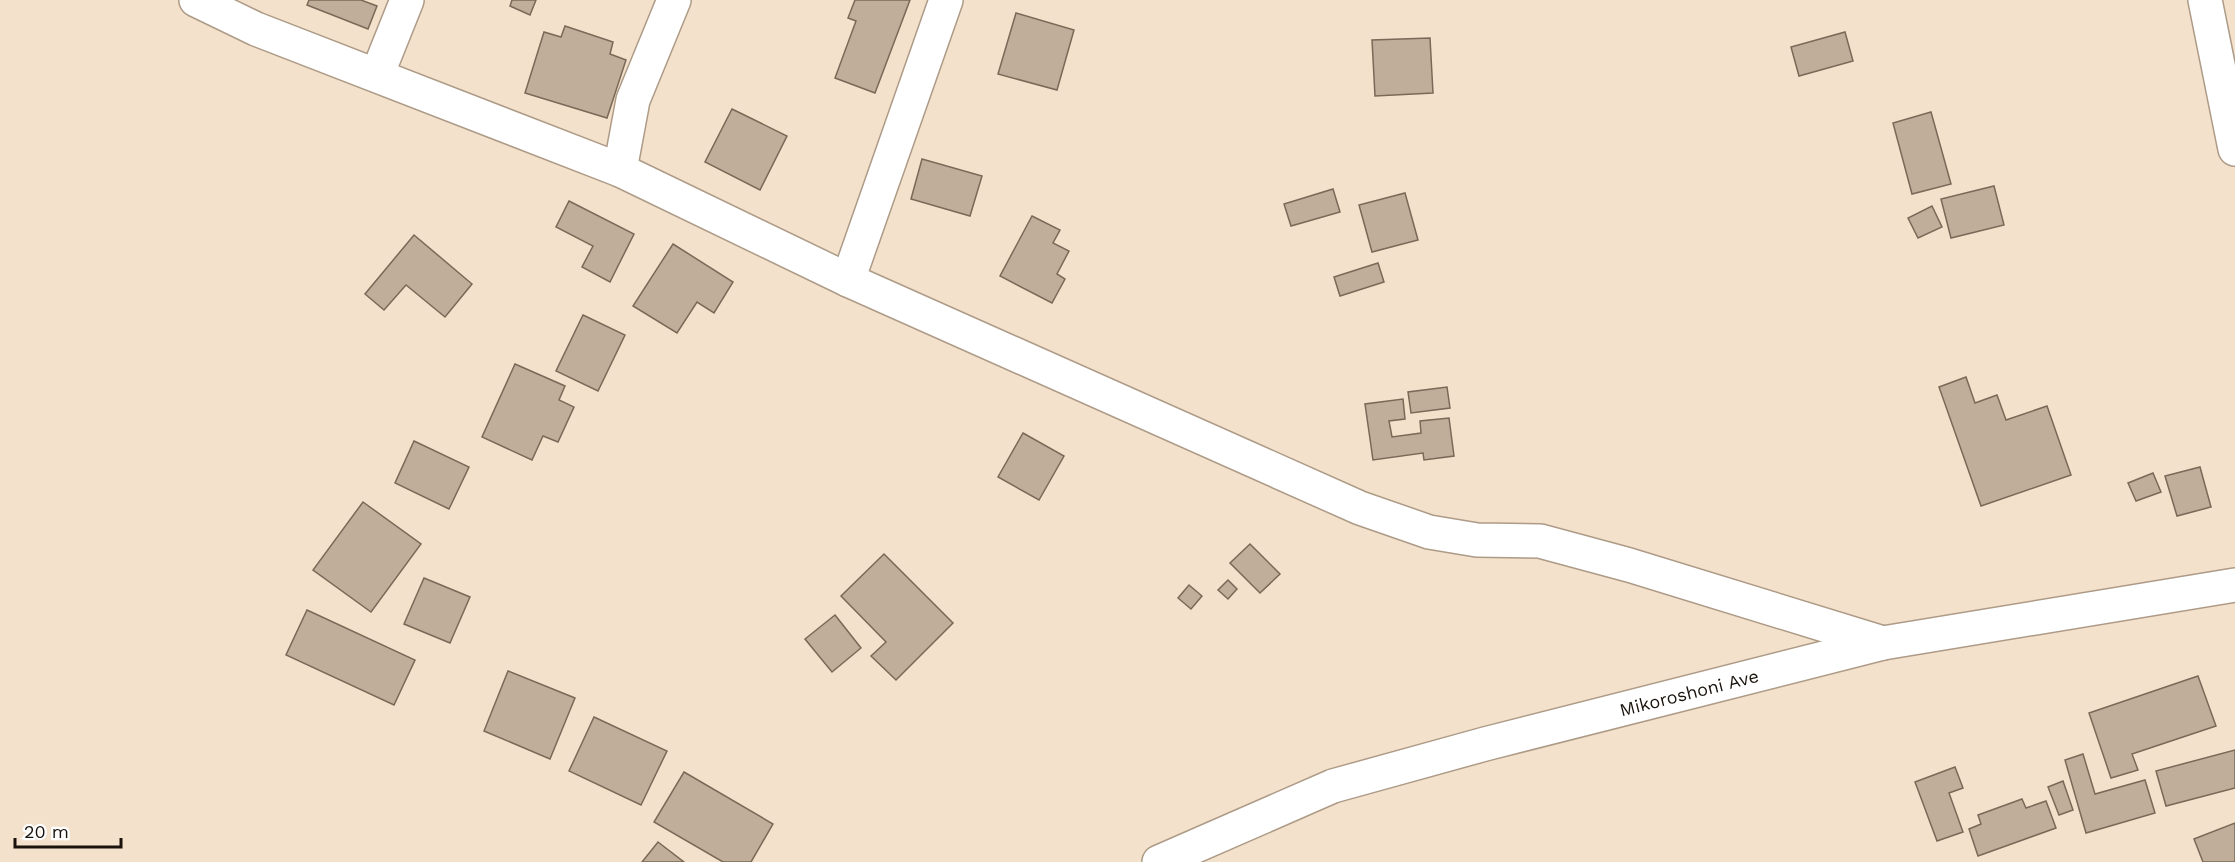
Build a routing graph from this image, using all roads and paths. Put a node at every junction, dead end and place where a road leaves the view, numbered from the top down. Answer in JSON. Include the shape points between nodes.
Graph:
{"nodes":[{"id":1,"x":196,"y":0,"type":"edge"},
{"id":2,"x":407,"y":0,"type":"edge"},
{"id":3,"x":674,"y":0,"type":"edge"},
{"id":4,"x":946,"y":0,"type":"edge"},
{"id":5,"x":2205,"y":0,"type":"edge"},
{"id":6,"x":377,"y":75,"type":"junction"},
{"id":7,"x":2235,"y":149,"type":"edge"},
{"id":8,"x":620,"y":170,"type":"junction"},
{"id":9,"x":848,"y":280,"type":"junction"},
{"id":10,"x":2235,"y":585,"type":"edge"},
{"id":11,"x":1883,"y":643,"type":"junction"},
{"id":12,"x":1159,"y":862,"type":"edge"}],
"edges":[{"from":1,"to":6,"type":"street","via":[[256,29]]},
{"from":2,"to":6,"type":"street"},
{"from":3,"to":8,"type":"street","via":[[633,100]]},
{"from":4,"to":9,"type":"street"},
{"from":5,"to":7,"type":"street"},
{"from":6,"to":8,"type":"street"},
{"from":8,"to":9,"type":"street"},
{"from":9,"to":11,"type":"street","via":[[1360,508],[1429,532],[1477,540],[1540,541]]},
{"from":10,"to":11,"type":"street","name":"Mikoroshoni Ave"},
{"from":11,"to":12,"type":"street","name":"Mikoroshoni Ave","via":[[1333,786]]}]}
